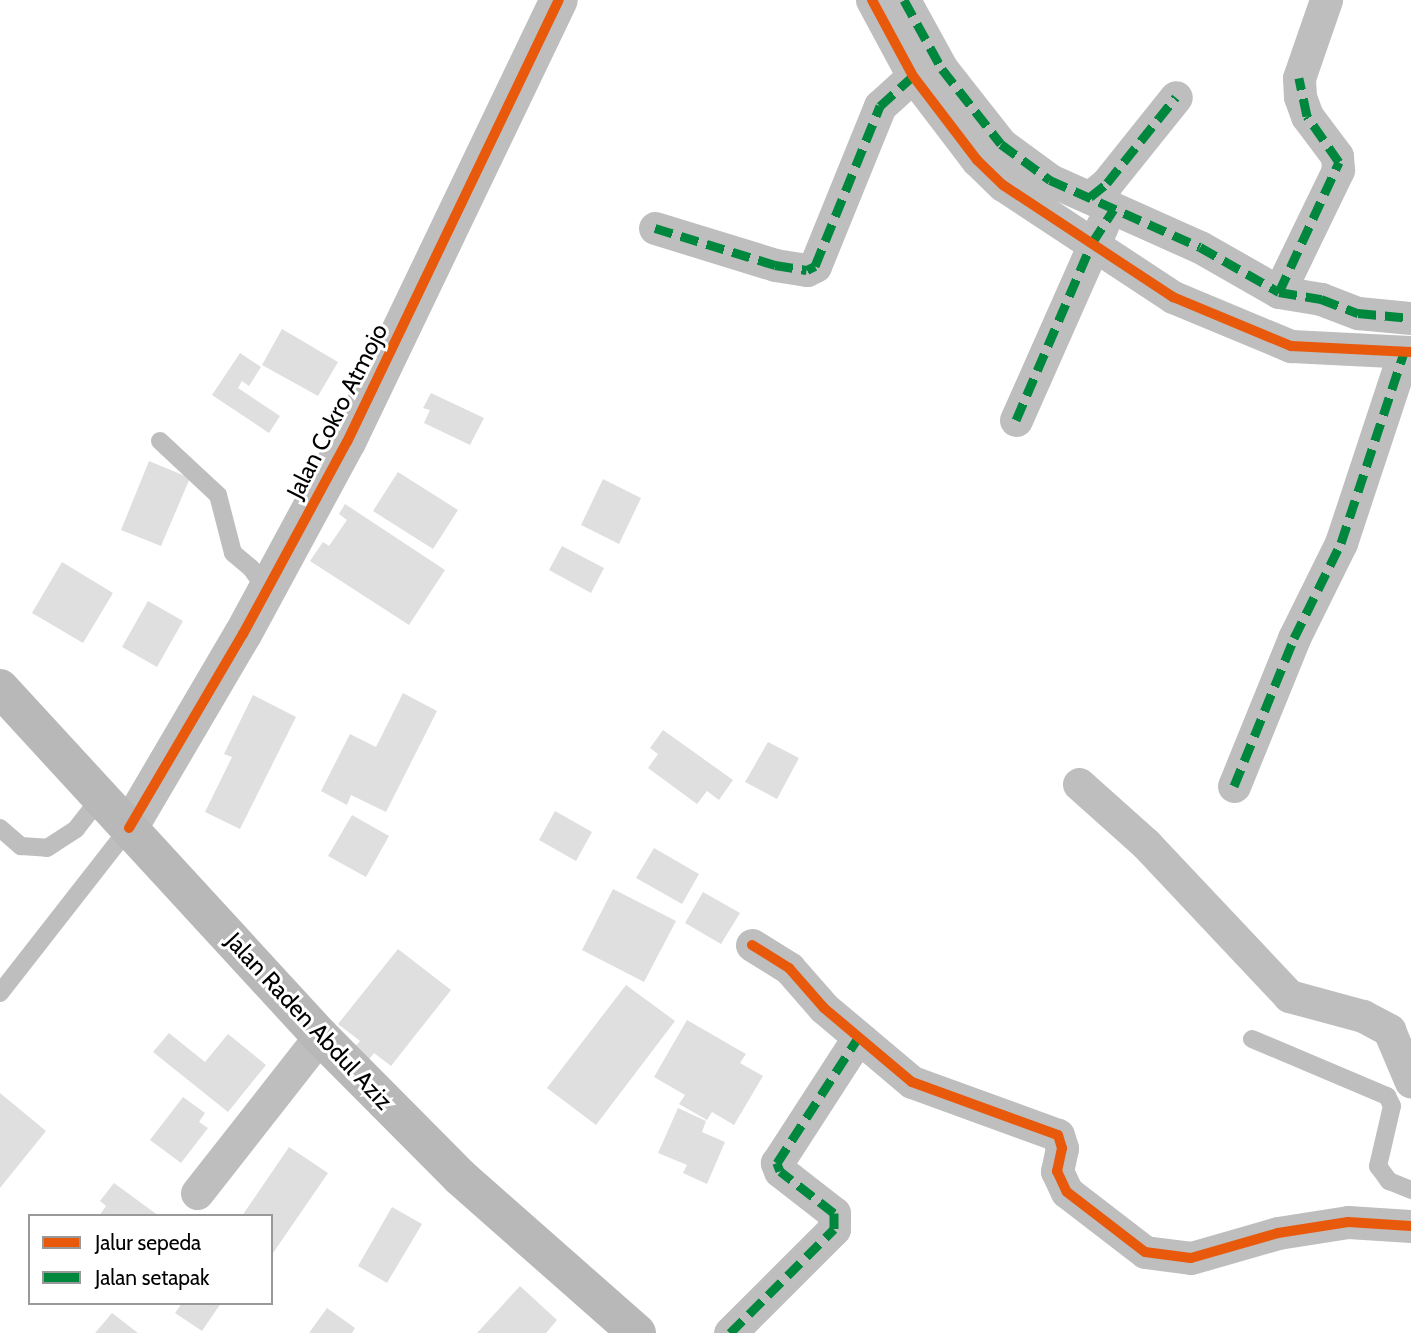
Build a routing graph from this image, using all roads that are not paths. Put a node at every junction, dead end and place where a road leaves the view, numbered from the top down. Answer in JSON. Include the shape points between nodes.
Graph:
{"nodes":[{"id":1,"x":559,"y":0,"type":"edge"},
{"id":2,"x":872,"y":0,"type":"edge"},
{"id":3,"x":904,"y":0,"type":"edge"},
{"id":4,"x":1326,"y":0,"type":"edge"},
{"id":5,"x":914,"y":76,"type":"junction"},
{"id":6,"x":1176,"y":97,"type":"dead end"},
{"id":7,"x":949,"y":100,"type":"junction"},
{"id":8,"x":1100,"y":220,"type":"junction"},
{"id":9,"x":655,"y":228,"type":"dead end"},
{"id":10,"x":1279,"y":292,"type":"junction"},
{"id":11,"x":1411,"y":318,"type":"edge"},
{"id":12,"x":1408,"y":352,"type":"edge"},
{"id":13,"x":1016,"y":420,"type":"dead end"},
{"id":14,"x":160,"y":440,"type":"dead end"},
{"id":15,"x":267,"y":591,"type":"junction"},
{"id":16,"x":0,"y":688,"type":"edge"},
{"id":17,"x":1079,"y":784,"type":"dead end"},
{"id":18,"x":1234,"y":786,"type":"dead end"},
{"id":19,"x":101,"y":797,"type":"junction"},
{"id":20,"x":0,"y":828,"type":"edge"},
{"id":21,"x":130,"y":828,"type":"junction"},
{"id":22,"x":752,"y":944,"type":"dead end"},
{"id":23,"x":0,"y":993,"type":"edge"},
{"id":24,"x":320,"y":1037,"type":"junction"},
{"id":25,"x":858,"y":1038,"type":"junction"},
{"id":26,"x":1252,"y":1039,"type":"dead end"},
{"id":27,"x":1411,"y":1082,"type":"edge"},
{"id":28,"x":1411,"y":1190,"type":"edge"},
{"id":29,"x":197,"y":1193,"type":"dead end"},
{"id":30,"x":1411,"y":1226,"type":"edge"},
{"id":31,"x":638,"y":1333,"type":"edge"},
{"id":32,"x":730,"y":1333,"type":"edge"}],
"edges":[{"from":1,"to":15,"type":"street","name":"Jalan Cokro Atmojo","via":[[347,442]]},
{"from":2,"to":5,"type":"street"},
{"from":3,"to":7,"type":"street","via":[[942,69]]},
{"from":4,"to":10,"type":"street","via":[[1299,78],[1300,97],[1307,116],[1337,156],[1338,170]]},
{"from":5,"to":7,"type":"street"},
{"from":5,"to":9,"type":"street","via":[[880,106],[815,266],[807,270],[775,265]]},
{"from":6,"to":8,"type":"street","via":[[1107,183]]},
{"from":7,"to":8,"type":"street"},
{"from":7,"to":8,"type":"street","via":[[977,160],[1003,185]]},
{"from":8,"to":10,"type":"street","via":[[1200,247]]},
{"from":8,"to":12,"type":"street","via":[[1173,297],[1291,346]]},
{"from":8,"to":13,"type":"street"},
{"from":10,"to":11,"type":"street","via":[[1321,299],[1358,313]]},
{"from":12,"to":18,"type":"street","via":[[1341,543],[1294,638]]},
{"from":14,"to":15,"type":"lane","via":[[218,495],[233,553]]},
{"from":15,"to":21,"type":"street","name":"Jalan Cokro Atmojo"},
{"from":16,"to":19,"type":"main road","name":"Jalan Raden Abdul Aziz"},
{"from":17,"to":27,"type":"street","via":[[1156,853],[1289,996],[1363,1016],[1389,1030]]},
{"from":19,"to":20,"type":"lane","via":[[76,828],[47,848],[21,846]]},
{"from":19,"to":21,"type":"main road","name":"Jalan Raden Abdul Aziz"},
{"from":21,"to":23,"type":"lane"},
{"from":21,"to":24,"type":"main road","name":"Jalan Raden Abdul Aziz"},
{"from":22,"to":25,"type":"street","via":[[789,968],[824,1009]]},
{"from":24,"to":29,"type":"street"},
{"from":24,"to":31,"type":"main road","name":"Jalan Raden Abdul Aziz","via":[[460,1177]]},
{"from":25,"to":30,"type":"street","via":[[912,1082],[1058,1135],[1062,1148],[1057,1171],[1067,1192],[1145,1252],[1191,1258],[1278,1233],[1348,1222]]},
{"from":25,"to":32,"type":"street","via":[[777,1163],[780,1171],[834,1213],[834,1229]]},
{"from":26,"to":28,"type":"lane","via":[[1387,1096],[1392,1106],[1378,1166],[1389,1181]]}]}
